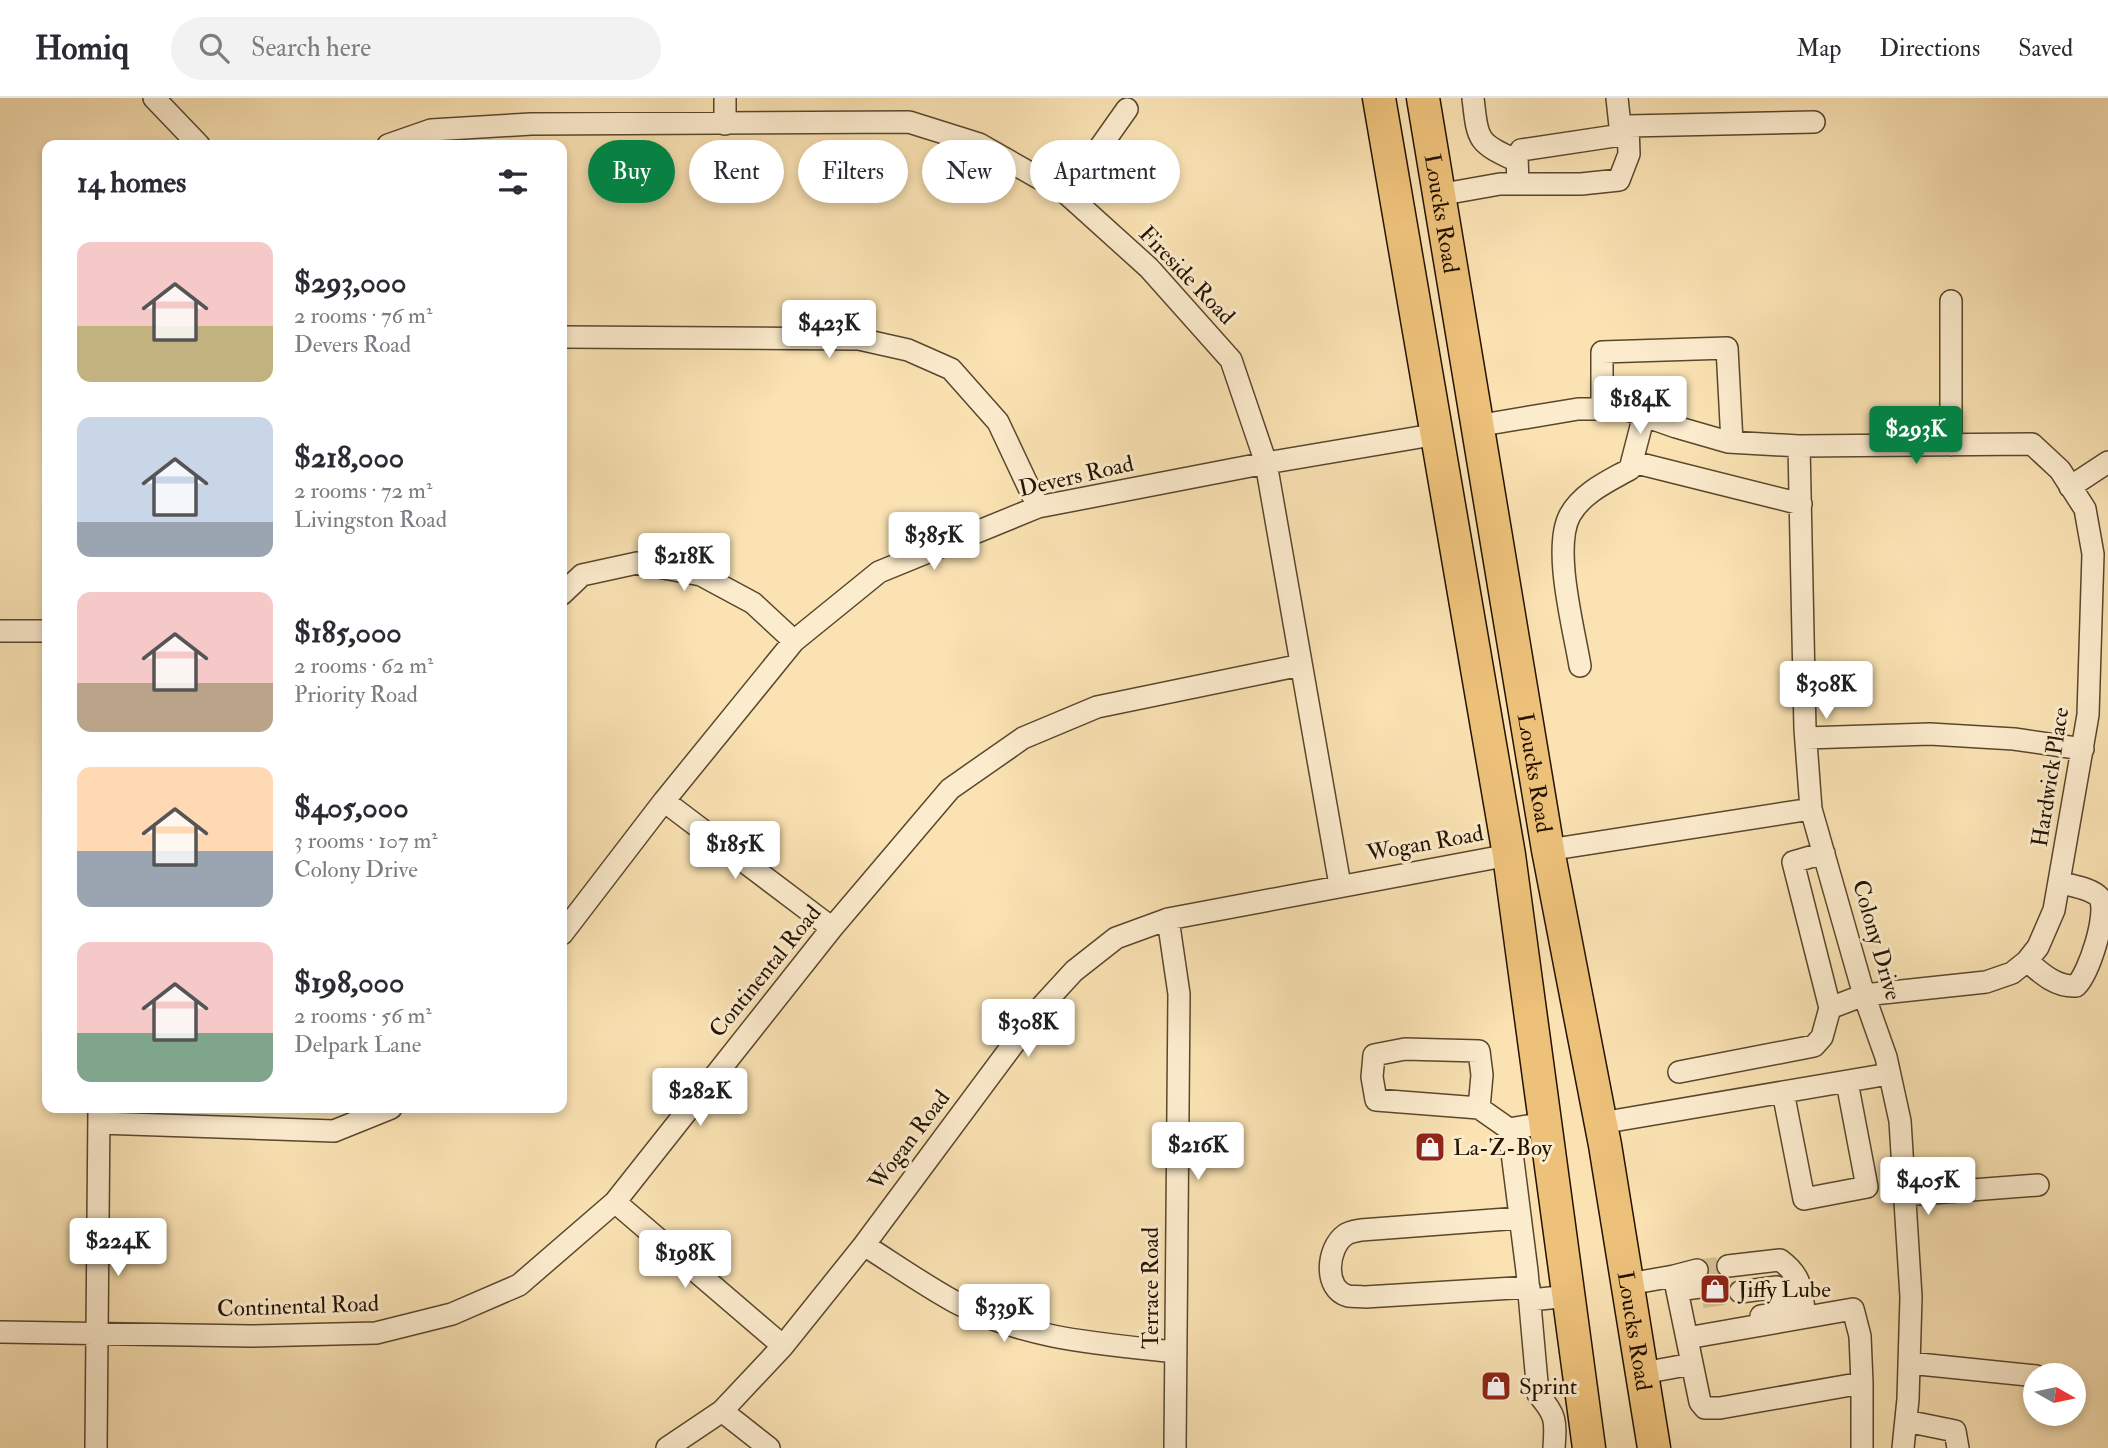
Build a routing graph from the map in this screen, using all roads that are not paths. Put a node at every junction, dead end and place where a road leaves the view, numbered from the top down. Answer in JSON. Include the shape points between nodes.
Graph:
{"nodes":[{"id":1,"x":154,"y":98,"type":"edge"},
{"id":2,"x":725,"y":98,"type":"edge"},
{"id":3,"x":1379,"y":98,"type":"edge"},
{"id":4,"x":1423,"y":98,"type":"edge"},
{"id":5,"x":1473,"y":98,"type":"edge"},
{"id":6,"x":1617,"y":98,"type":"edge"},
{"id":7,"x":1127,"y":109,"type":"dead end"},
{"id":8,"x":1814,"y":122,"type":"dead end"},
{"id":9,"x":530,"y":124,"type":"junction"},
{"id":10,"x":725,"y":124,"type":"junction"},
{"id":11,"x":1625,"y":134,"type":"junction"},
{"id":12,"x":194,"y":140,"type":"edge"},
{"id":13,"x":402,"y":140,"type":"edge"},
{"id":14,"x":530,"y":140,"type":"edge"},
{"id":15,"x":1105,"y":140,"type":"edge"},
{"id":16,"x":1517,"y":161,"type":"junction"},
{"id":17,"x":1030,"y":173,"type":"edge"},
{"id":18,"x":1518,"y":184,"type":"junction"},
{"id":19,"x":1438,"y":195,"type":"junction"},
{"id":20,"x":1077,"y":203,"type":"edge"},
{"id":21,"x":1951,"y":301,"type":"dead end"},
{"id":22,"x":567,"y":337,"type":"edge"},
{"id":23,"x":1602,"y":409,"type":"junction"},
{"id":24,"x":1644,"y":415,"type":"junction"},
{"id":25,"x":1476,"y":426,"type":"junction"},
{"id":26,"x":1438,"y":435,"type":"junction"},
{"id":27,"x":1732,"y":442,"type":"junction"},
{"id":28,"x":1951,"y":444,"type":"junction"},
{"id":29,"x":1799,"y":446,"type":"junction"},
{"id":30,"x":1633,"y":461,"type":"junction"},
{"id":31,"x":2108,"y":462,"type":"edge"},
{"id":32,"x":1266,"y":463,"type":"junction"},
{"id":33,"x":2070,"y":487,"type":"junction"},
{"id":34,"x":1801,"y":504,"type":"junction"},
{"id":35,"x":1038,"y":507,"type":"junction"},
{"id":36,"x":567,"y":589,"type":"edge"},
{"id":37,"x":0,"y":631,"type":"edge"},
{"id":38,"x":42,"y":631,"type":"edge"},
{"id":39,"x":794,"y":641,"type":"junction"},
{"id":40,"x":1301,"y":665,"type":"junction"},
{"id":41,"x":1580,"y":666,"type":"dead end"},
{"id":42,"x":2098,"y":694,"type":"edge"},
{"id":43,"x":1806,"y":738,"type":"junction"},
{"id":44,"x":2083,"y":748,"type":"junction"},
{"id":45,"x":664,"y":801,"type":"junction"},
{"id":46,"x":1811,"y":808,"type":"junction"},
{"id":47,"x":1548,"y":850,"type":"junction"},
{"id":48,"x":1824,"y":853,"type":"junction"},
{"id":49,"x":1510,"y":855,"type":"junction"},
{"id":50,"x":2059,"y":882,"type":"junction"},
{"id":51,"x":1340,"y":885,"type":"junction"},
{"id":52,"x":1168,"y":919,"type":"junction"},
{"id":53,"x":567,"y":927,"type":"edge"},
{"id":54,"x":832,"y":928,"type":"junction"},
{"id":55,"x":2027,"y":961,"type":"junction"},
{"id":56,"x":1864,"y":995,"type":"junction"},
{"id":57,"x":1830,"y":1008,"type":"junction"},
{"id":58,"x":1679,"y":1072,"type":"dead end"},
{"id":59,"x":1889,"y":1074,"type":"junction"},
{"id":60,"x":1847,"y":1082,"type":"junction"},
{"id":61,"x":1783,"y":1092,"type":"junction"},
{"id":62,"x":1479,"y":1108,"type":"junction"},
{"id":63,"x":379,"y":1113,"type":"edge"},
{"id":64,"x":99,"y":1115,"type":"edge"},
{"id":65,"x":1601,"y":1123,"type":"junction"},
{"id":66,"x":1546,"y":1124,"type":"junction"},
{"id":67,"x":1509,"y":1129,"type":"junction"},
{"id":68,"x":2038,"y":1185,"type":"dead end"},
{"id":69,"x":1906,"y":1195,"type":"junction"},
{"id":70,"x":615,"y":1202,"type":"junction"},
{"id":71,"x":1520,"y":1218,"type":"junction"},
{"id":72,"x":864,"y":1245,"type":"junction"},
{"id":73,"x":1629,"y":1284,"type":"junction"},
{"id":74,"x":1700,"y":1285,"type":"tunnel mouth"},
{"id":75,"x":1677,"y":1289,"type":"junction"},
{"id":76,"x":1529,"y":1294,"type":"junction"},
{"id":77,"x":1570,"y":1296,"type":"junction"},
{"id":78,"x":1797,"y":1318,"type":"junction"},
{"id":79,"x":0,"y":1332,"type":"edge"},
{"id":80,"x":96,"y":1334,"type":"junction"},
{"id":81,"x":1695,"y":1336,"type":"junction"},
{"id":82,"x":783,"y":1346,"type":"junction"},
{"id":83,"x":1175,"y":1352,"type":"junction"},
{"id":84,"x":1909,"y":1363,"type":"junction"},
{"id":85,"x":1692,"y":1364,"type":"junction"},
{"id":86,"x":1643,"y":1373,"type":"junction"},
{"id":87,"x":2023,"y":1375,"type":"edge"},
{"id":88,"x":1862,"y":1383,"type":"junction"},
{"id":89,"x":722,"y":1411,"type":"junction"},
{"id":90,"x":1906,"y":1421,"type":"junction"},
{"id":91,"x":96,"y":1448,"type":"edge"},
{"id":92,"x":667,"y":1448,"type":"edge"},
{"id":93,"x":769,"y":1448,"type":"edge"},
{"id":94,"x":1175,"y":1448,"type":"edge"},
{"id":95,"x":1554,"y":1448,"type":"edge"},
{"id":96,"x":1589,"y":1448,"type":"edge"},
{"id":97,"x":1654,"y":1448,"type":"edge"},
{"id":98,"x":1862,"y":1448,"type":"edge"},
{"id":99,"x":1903,"y":1448,"type":"edge"},
{"id":100,"x":1958,"y":1448,"type":"edge"}],
"edges":[{"from":1,"to":12,"type":"street"},
{"from":2,"to":10,"type":"street"},
{"from":3,"to":26,"type":"highway","name":"Loucks Road"},
{"from":4,"to":19,"type":"highway","name":"Loucks Road"},
{"from":5,"to":16,"type":"street","via":[[1479,139]]},
{"from":6,"to":11,"type":"street"},
{"from":7,"to":15,"type":"street"},
{"from":8,"to":11,"type":"street","via":[[1628,126]]},
{"from":9,"to":10,"type":"street","name":"Fireside Road"},
{"from":9,"to":13,"type":"street","name":"Fireside Road","via":[[431,130]]},
{"from":9,"to":14,"type":"street"},
{"from":10,"to":17,"type":"street","name":"Fireside Road","via":[[909,122],[979,144]]},
{"from":11,"to":16,"type":"street","via":[[1521,150]]},
{"from":11,"to":18,"type":"street","via":[[1629,154],[1619,180]]},
{"from":16,"to":18,"type":"street"},
{"from":18,"to":19,"type":"street"},
{"from":19,"to":25,"type":"highway","name":"Loucks Road"},
{"from":20,"to":32,"type":"street","name":"Fireside Road","via":[[1149,268],[1231,360]]},
{"from":21,"to":28,"type":"street"},
{"from":22,"to":35,"type":"street","via":[[859,339],[908,350],[951,369],[998,422]]},
{"from":23,"to":24,"type":"street"},
{"from":23,"to":25,"type":"street"},
{"from":23,"to":27,"type":"street","via":[[1602,352],[1727,348]]},
{"from":24,"to":27,"type":"street"},
{"from":24,"to":30,"type":"street"},
{"from":25,"to":47,"type":"highway","name":"Loucks Road"},
{"from":26,"to":32,"type":"street","name":"Devers Road"},
{"from":26,"to":49,"type":"highway","name":"Loucks Road"},
{"from":27,"to":29,"type":"street"},
{"from":28,"to":29,"type":"street"},
{"from":28,"to":33,"type":"street","name":"Hardwick Place","via":[[2032,444],[2060,470]]},
{"from":29,"to":34,"type":"street","name":"Colony Drive"},
{"from":30,"to":34,"type":"street"},
{"from":30,"to":41,"type":"street","via":[[1630,469],[1584,498],[1570,516],[1564,535],[1563,564]]},
{"from":31,"to":33,"type":"street"},
{"from":32,"to":35,"type":"street","name":"Devers Road"},
{"from":32,"to":40,"type":"street","name":"Fireside Road"},
{"from":33,"to":42,"type":"street","name":"Hardwick Place","via":[[2085,509],[2093,554]]},
{"from":34,"to":43,"type":"street","name":"Colony Drive"},
{"from":35,"to":39,"type":"street","name":"Devers Road","via":[[879,572]]},
{"from":36,"to":39,"type":"street","via":[[582,575],[637,563],[701,575],[752,603]]},
{"from":37,"to":38,"type":"street"},
{"from":39,"to":45,"type":"street","name":"Devers Road"},
{"from":40,"to":51,"type":"street","name":"Fireside Road"},
{"from":40,"to":54,"type":"street","name":"Continental Road","via":[[1097,707],[1023,738],[950,789]]},
{"from":42,"to":44,"type":"street","name":"Hardwick Place","via":[[2088,715]]},
{"from":43,"to":44,"type":"street","via":[[1930,734]]},
{"from":43,"to":46,"type":"street","name":"Colony Drive"},
{"from":44,"to":50,"type":"street","name":"Hardwick Place"},
{"from":45,"to":53,"type":"street","name":"Devers Road"},
{"from":45,"to":54,"type":"street"},
{"from":46,"to":47,"type":"street"},
{"from":46,"to":48,"type":"street","name":"Colony Drive"},
{"from":47,"to":65,"type":"highway","name":"Loucks Road"},
{"from":48,"to":56,"type":"street","name":"Colony Drive"},
{"from":48,"to":57,"type":"street","via":[[1793,862]]},
{"from":49,"to":51,"type":"street","name":"Wogan Road"},
{"from":49,"to":66,"type":"highway","name":"Loucks Road"},
{"from":50,"to":55,"type":"street","name":"Hardwick Place","via":[[2054,910]]},
{"from":50,"to":55,"type":"street","via":[[2093,892],[2104,909],[2084,978],[2076,986],[2066,987]]},
{"from":51,"to":52,"type":"street","name":"Wogan Road"},
{"from":52,"to":72,"type":"street","name":"Wogan Road","via":[[1116,937],[1074,971],[1041,1007]]},
{"from":52,"to":83,"type":"street","name":"Terrace Road","via":[[1179,994]]},
{"from":54,"to":70,"type":"street","name":"Continental Road"},
{"from":55,"to":56,"type":"street","name":"Hardwick Place","via":[[2012,973],[1986,982]]},
{"from":56,"to":57,"type":"street","name":"Hardwick Place"},
{"from":56,"to":59,"type":"street","name":"Colony Drive"},
{"from":57,"to":58,"type":"street","via":[[1822,1037],[1814,1046]]},
{"from":59,"to":60,"type":"street"},
{"from":59,"to":69,"type":"street","name":"Colony Drive","via":[[1900,1121]]},
{"from":60,"to":61,"type":"street"},
{"from":60,"to":61,"type":"street","via":[[1867,1187],[1804,1199]]},
{"from":61,"to":65,"type":"street"},
{"from":62,"to":62,"type":"street","via":[[1376,1100],[1374,1055],[1405,1049],[1479,1051]]},
{"from":62,"to":67,"type":"street"},
{"from":63,"to":64,"type":"street","via":[[334,1131]]},
{"from":64,"to":80,"type":"street"},
{"from":65,"to":73,"type":"highway","name":"Loucks Road"},
{"from":66,"to":67,"type":"street"},
{"from":66,"to":77,"type":"highway","name":"Loucks Road"},
{"from":67,"to":71,"type":"street"},
{"from":68,"to":69,"type":"street"},
{"from":69,"to":84,"type":"street","name":"Colony Drive"},
{"from":70,"to":80,"type":"street","name":"Continental Road","via":[[519,1285],[452,1314],[376,1333]]},
{"from":70,"to":82,"type":"street"},
{"from":71,"to":76,"type":"street"},
{"from":71,"to":76,"type":"street","via":[[1361,1230],[1346,1234],[1329,1262],[1333,1284],[1345,1295]]},
{"from":72,"to":82,"type":"street","name":"Wogan Road"},
{"from":72,"to":83,"type":"street","via":[[957,1303],[1006,1323],[1074,1342]]},
{"from":73,"to":75,"type":"street"},
{"from":73,"to":86,"type":"highway","name":"Loucks Road"},
{"from":74,"to":75,"type":"street"},
{"from":75,"to":81,"type":"street"},
{"from":76,"to":77,"type":"street"},
{"from":76,"to":95,"type":"street","via":[[1538,1394],[1556,1420]]},
{"from":77,"to":96,"type":"highway","name":"Loucks Road"},
{"from":78,"to":81,"type":"street"},
{"from":78,"to":81,"type":"street","via":[[1795,1294],[1786,1281],[1735,1280],[1777,1287],[1784,1306],[1777,1314],[1710,1322]]},
{"from":78,"to":88,"type":"street","via":[[1853,1309],[1860,1336]]},
{"from":79,"to":80,"type":"street","name":"Continental Road"},
{"from":80,"to":91,"type":"street"},
{"from":81,"to":85,"type":"street"},
{"from":82,"to":89,"type":"street","name":"Wogan Road"},
{"from":83,"to":94,"type":"street","name":"Terrace Road"},
{"from":84,"to":87,"type":"street"},
{"from":84,"to":90,"type":"street","name":"Colony Drive"},
{"from":85,"to":86,"type":"street"},
{"from":85,"to":88,"type":"street","via":[[1704,1408]]},
{"from":86,"to":97,"type":"highway","name":"Loucks Road"},
{"from":88,"to":98,"type":"street"},
{"from":89,"to":92,"type":"street","name":"Wogan Road"},
{"from":89,"to":93,"type":"street"},
{"from":90,"to":99,"type":"street","name":"Colony Drive"},
{"from":90,"to":100,"type":"street","via":[[1955,1431]]}]}
